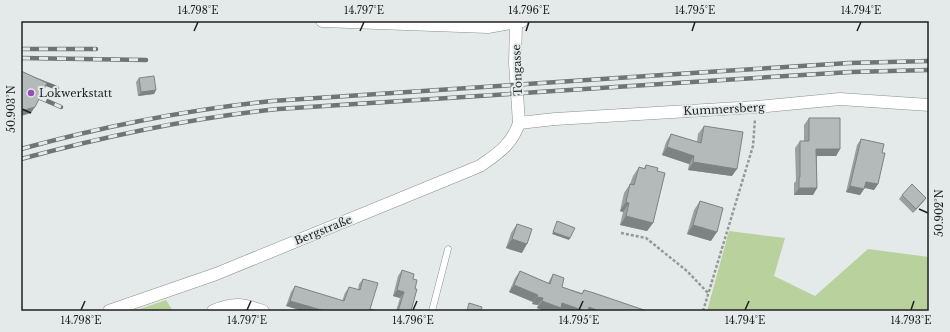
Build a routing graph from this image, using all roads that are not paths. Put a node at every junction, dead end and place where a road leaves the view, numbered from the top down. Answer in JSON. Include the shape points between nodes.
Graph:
{"nodes":[{"id":1,"x":322,"y":21,"type":"edge"},
{"id":2,"x":520,"y":22,"type":"edge"},
{"id":3,"x":929,"y":105,"type":"edge"},
{"id":4,"x":519,"y":123,"type":"junction"},
{"id":5,"x":448,"y":249,"type":"dead end"},
{"id":6,"x":109,"y":311,"type":"edge"},
{"id":7,"x":213,"y":311,"type":"edge"},
{"id":8,"x":263,"y":311,"type":"edge"},
{"id":9,"x":432,"y":311,"type":"edge"}],
"edges":[{"from":1,"to":2,"type":"street","via":[[488,27]]},
{"from":2,"to":4,"type":"street","name":"Tongasse","via":[[515,63]]},
{"from":3,"to":4,"type":"street","name":"Kummersberg","via":[[840,100]]},
{"from":4,"to":6,"type":"street","name":"Bergstraße","via":[[516,133],[502,150],[480,166],[216,274]]},
{"from":5,"to":9,"type":"lane"},
{"from":7,"to":8,"type":"street","via":[[221,307],[243,304]]}]}
